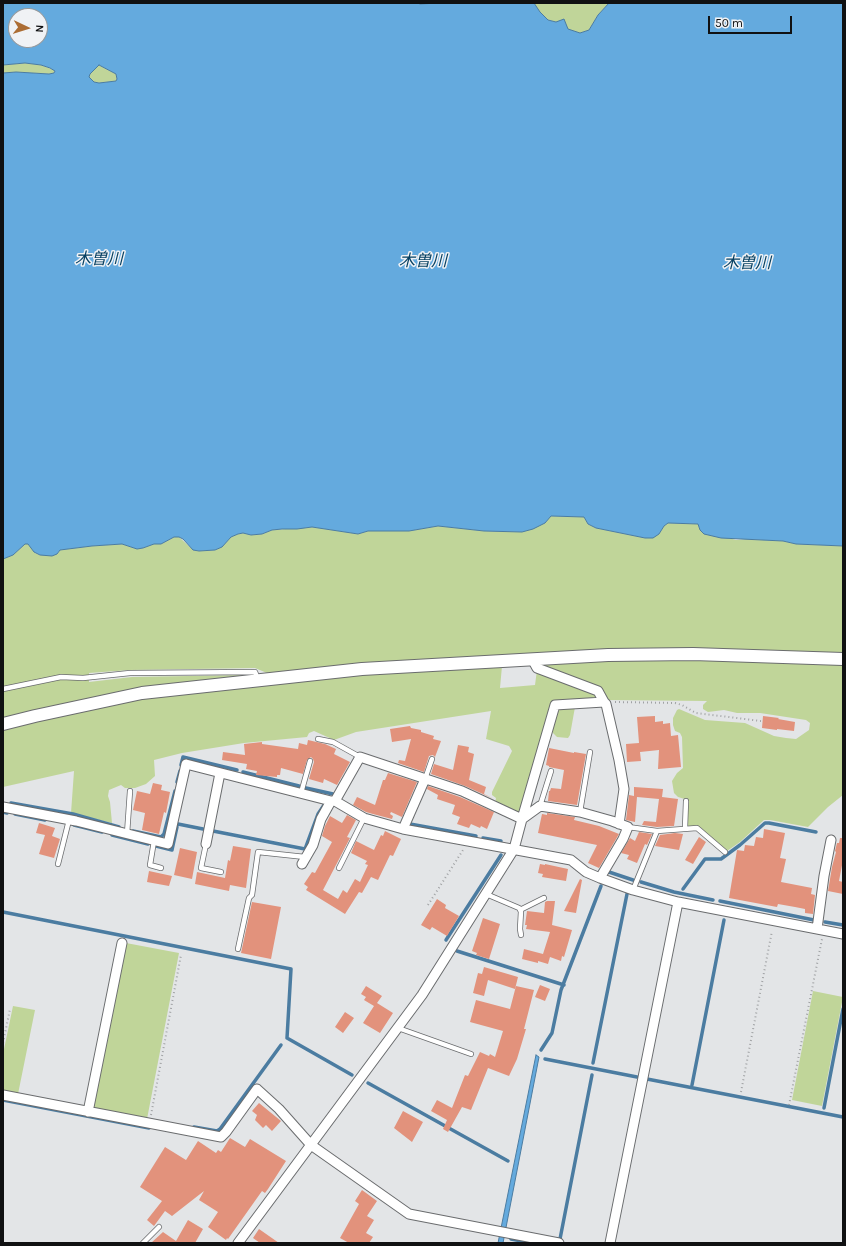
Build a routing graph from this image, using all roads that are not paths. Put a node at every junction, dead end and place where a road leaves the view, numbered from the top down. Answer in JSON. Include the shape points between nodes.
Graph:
{"nodes":[{"id":1,"x":532,"y":659,"type":"junction"},
{"id":2,"x":843,"y":659,"type":"edge"},
{"id":3,"x":258,"y":679,"type":"junction"},
{"id":4,"x":3,"y":689,"type":"edge"},
{"id":5,"x":604,"y":702,"type":"junction"},
{"id":6,"x":3,"y":724,"type":"edge"},
{"id":7,"x":318,"y":739,"type":"dead end"},
{"id":8,"x":590,"y":752,"type":"dead end"},
{"id":9,"x":360,"y":758,"type":"junction"},
{"id":10,"x":432,"y":759,"type":"dead end"},
{"id":11,"x":310,"y":761,"type":"dead end"},
{"id":12,"x":551,"y":771,"type":"dead end"},
{"id":13,"x":220,"y":773,"type":"junction"},
{"id":14,"x":425,"y":779,"type":"junction"},
{"id":15,"x":130,"y":791,"type":"dead end"},
{"id":16,"x":301,"y":793,"type":"junction"},
{"id":17,"x":333,"y":801,"type":"junction"},
{"id":18,"x":686,"y":801,"type":"dead end"},
{"id":19,"x":540,"y":806,"type":"junction"},
{"id":20,"x":3,"y":807,"type":"edge"},
{"id":21,"x":580,"y":812,"type":"junction"},
{"id":22,"x":364,"y":818,"type":"junction"},
{"id":23,"x":522,"y":819,"type":"junction"},
{"id":24,"x":69,"y":820,"type":"junction"},
{"id":25,"x":624,"y":825,"type":"junction"},
{"id":26,"x":685,"y":828,"type":"junction"},
{"id":27,"x":403,"y":829,"type":"junction"},
{"id":28,"x":657,"y":831,"type":"junction"},
{"id":29,"x":127,"y":834,"type":"junction"},
{"id":30,"x":831,"y":840,"type":"dead end"},
{"id":31,"x":154,"y":841,"type":"junction"},
{"id":32,"x":206,"y":844,"type":"joint"},
{"id":33,"x":514,"y":849,"type":"junction"},
{"id":34,"x":725,"y":852,"type":"dead end"},
{"id":35,"x":304,"y":860,"type":"joint"},
{"id":36,"x":58,"y":864,"type":"dead end"},
{"id":37,"x":161,"y":868,"type":"dead end"},
{"id":38,"x":339,"y":868,"type":"dead end"},
{"id":39,"x":221,"y":872,"type":"dead end"},
{"id":40,"x":600,"y":878,"type":"junction"},
{"id":41,"x":632,"y":890,"type":"junction"},
{"id":42,"x":486,"y":894,"type":"junction"},
{"id":43,"x":544,"y":898,"type":"dead end"},
{"id":44,"x":678,"y":902,"type":"junction"},
{"id":45,"x":520,"y":910,"type":"junction"},
{"id":46,"x":820,"y":929,"type":"junction"},
{"id":47,"x":843,"y":934,"type":"edge"},
{"id":48,"x":521,"y":935,"type":"dead end"},
{"id":49,"x":122,"y":943,"type":"dead end"},
{"id":50,"x":238,"y":949,"type":"dead end"},
{"id":51,"x":398,"y":1028,"type":"junction"},
{"id":52,"x":471,"y":1054,"type":"dead end"},
{"id":53,"x":3,"y":1095,"type":"edge"},
{"id":54,"x":88,"y":1112,"type":"junction"},
{"id":55,"x":311,"y":1145,"type":"junction"},
{"id":56,"x":159,"y":1228,"type":"dead end"},
{"id":57,"x":143,"y":1243,"type":"edge"},
{"id":58,"x":238,"y":1243,"type":"edge"},
{"id":59,"x":559,"y":1243,"type":"edge"},
{"id":60,"x":610,"y":1243,"type":"edge"}],
"edges":[{"from":1,"to":2,"type":"street","via":[[693,654]]},
{"from":1,"to":3,"type":"street","via":[[362,669]]},
{"from":1,"to":5,"type":"street","via":[[537,668],[598,692]]},
{"from":3,"to":4,"type":"lane","via":[[255,672],[130,673],[83,678],[61,677]]},
{"from":3,"to":6,"type":"street","via":[[142,693]]},
{"from":5,"to":23,"type":"street","via":[[555,705]]},
{"from":5,"to":25,"type":"street","via":[[624,789]]},
{"from":7,"to":9,"type":"lane","via":[[333,742]]},
{"from":8,"to":21,"type":"lane"},
{"from":9,"to":14,"type":"street"},
{"from":9,"to":17,"type":"street"},
{"from":10,"to":14,"type":"lane"},
{"from":11,"to":16,"type":"lane"},
{"from":12,"to":19,"type":"lane"},
{"from":13,"to":16,"type":"street"},
{"from":13,"to":31,"type":"street","via":[[186,764],[168,844]]},
{"from":13,"to":32,"type":"street"},
{"from":14,"to":23,"type":"street","via":[[462,792]]},
{"from":14,"to":27,"type":"street"},
{"from":15,"to":29,"type":"lane"},
{"from":16,"to":17,"type":"street"},
{"from":17,"to":22,"type":"street"},
{"from":17,"to":35,"type":"street","via":[[321,819],[313,846]]},
{"from":18,"to":26,"type":"lane"},
{"from":19,"to":21,"type":"street"},
{"from":19,"to":23,"type":"street"},
{"from":20,"to":24,"type":"street"},
{"from":21,"to":25,"type":"street"},
{"from":22,"to":27,"type":"street"},
{"from":22,"to":38,"type":"lane"},
{"from":23,"to":33,"type":"street"},
{"from":24,"to":29,"type":"street"},
{"from":24,"to":36,"type":"lane"},
{"from":25,"to":28,"type":"lane"},
{"from":25,"to":40,"type":"street","via":[[623,839]]},
{"from":26,"to":28,"type":"lane"},
{"from":26,"to":34,"type":"lane","via":[[697,828]]},
{"from":27,"to":33,"type":"street"},
{"from":28,"to":41,"type":"lane"},
{"from":29,"to":31,"type":"street"},
{"from":30,"to":46,"type":"street","via":[[824,876]]},
{"from":31,"to":37,"type":"lane","via":[[150,865]]},
{"from":32,"to":39,"type":"lane","via":[[201,868]]},
{"from":33,"to":40,"type":"street","via":[[571,860],[586,872]]},
{"from":33,"to":42,"type":"street"},
{"from":35,"to":50,"type":"lane","via":[[258,852],[252,895],[249,898]]},
{"from":40,"to":41,"type":"street"},
{"from":41,"to":44,"type":"street"},
{"from":42,"to":45,"type":"lane"},
{"from":42,"to":51,"type":"street"},
{"from":43,"to":45,"type":"lane"},
{"from":44,"to":46,"type":"street"},
{"from":44,"to":60,"type":"street"},
{"from":45,"to":48,"type":"lane"},
{"from":46,"to":47,"type":"street"},
{"from":49,"to":54,"type":"street"},
{"from":51,"to":52,"type":"lane"},
{"from":51,"to":55,"type":"street"},
{"from":53,"to":54,"type":"street"},
{"from":54,"to":55,"type":"street","via":[[221,1137],[257,1089],[280,1109]]},
{"from":55,"to":58,"type":"street"},
{"from":55,"to":59,"type":"street","via":[[409,1214]]},
{"from":56,"to":57,"type":"lane"}]}
